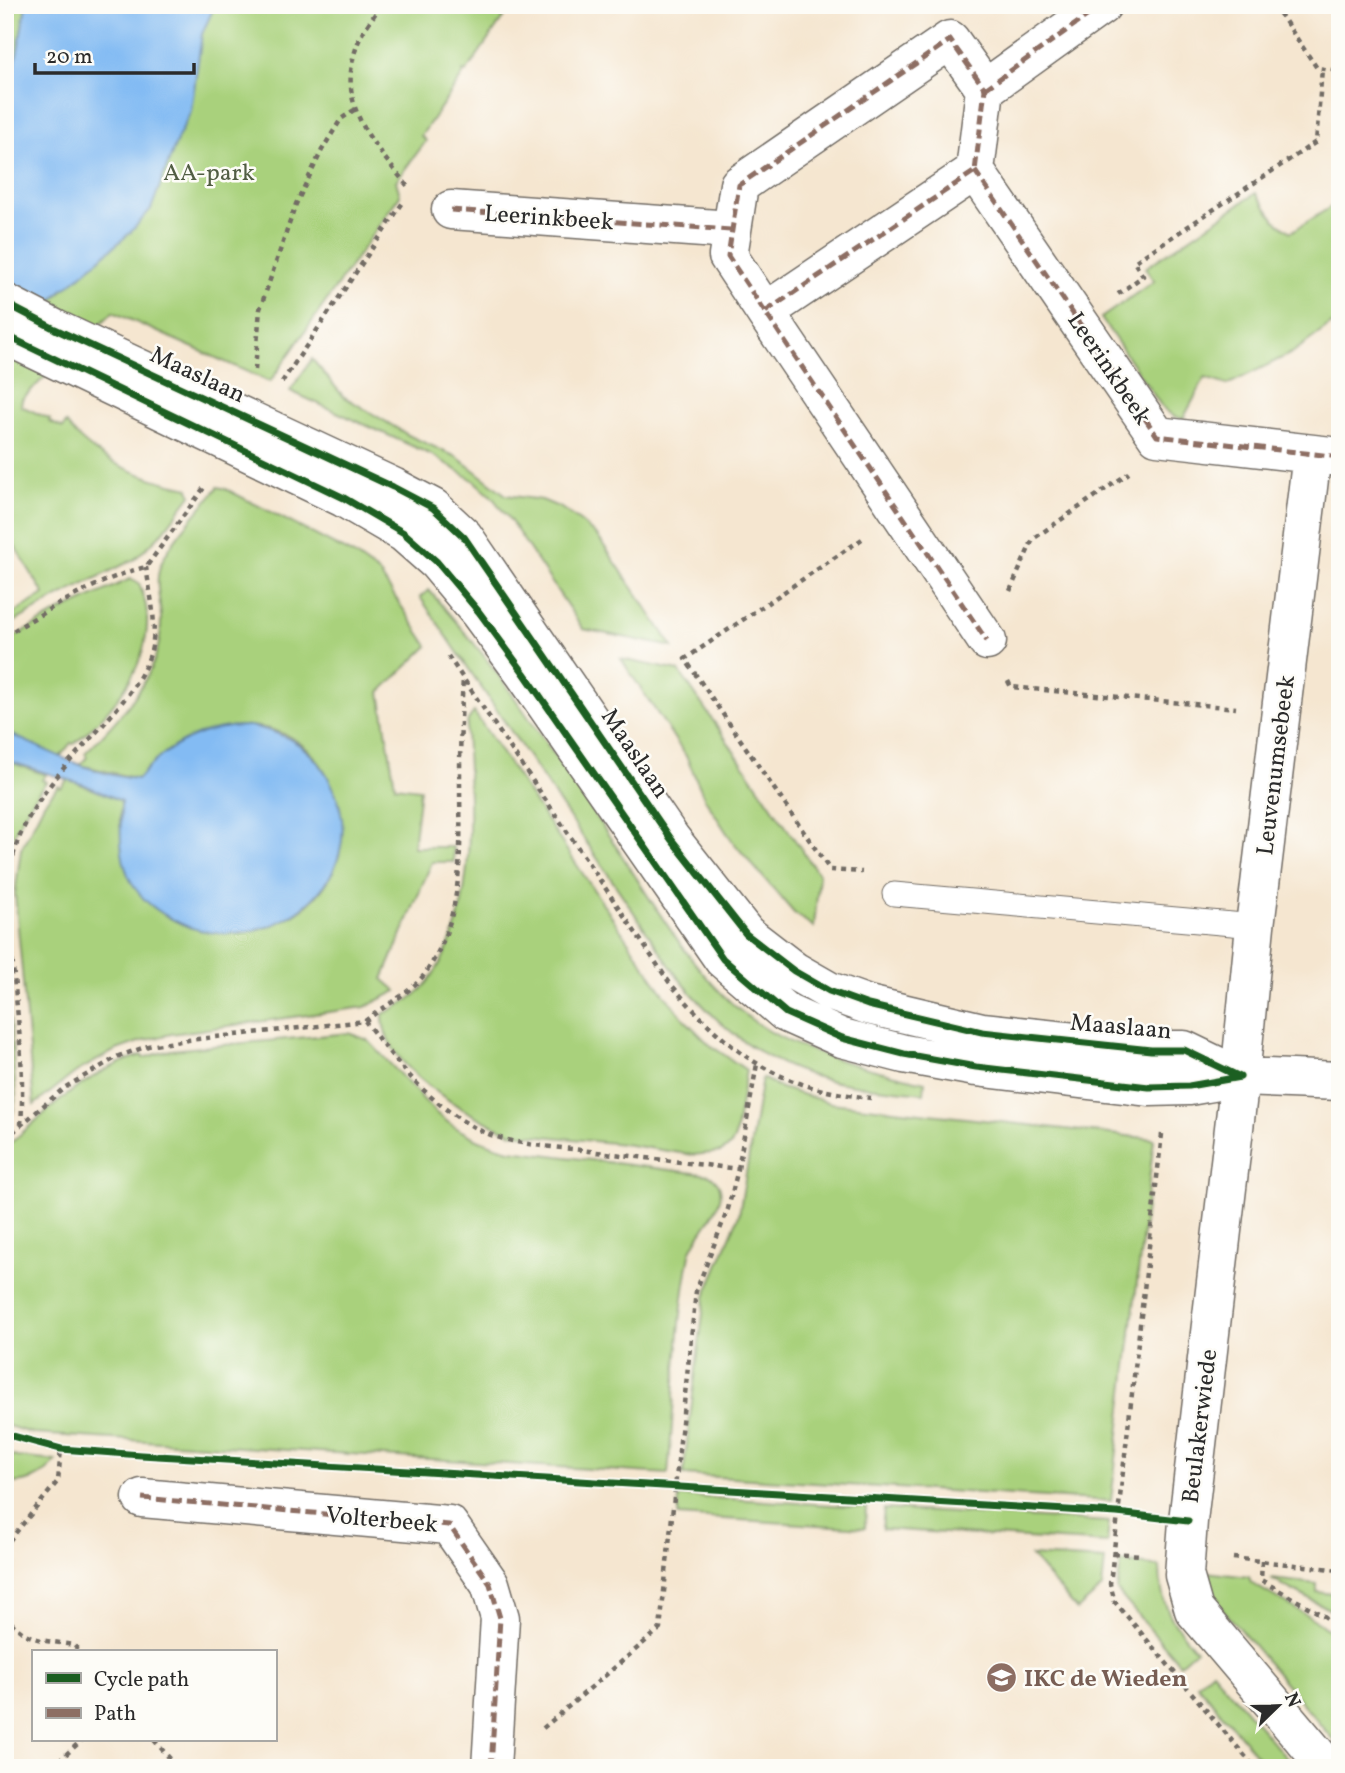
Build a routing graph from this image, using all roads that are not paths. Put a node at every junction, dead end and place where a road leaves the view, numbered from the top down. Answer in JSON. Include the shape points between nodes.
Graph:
{"nodes":[{"id":1,"x":1102,"y":5,"type":"edge"},
{"id":2,"x":985,"y":89,"type":"junction"},
{"id":3,"x":975,"y":171,"type":"junction"},
{"id":4,"x":451,"y":210,"type":"dead end"},
{"id":5,"x":731,"y":230,"type":"junction"},
{"id":6,"x":5,"y":303,"type":"edge"},
{"id":7,"x":765,"y":312,"type":"junction"},
{"id":8,"x":5,"y":335,"type":"edge"},
{"id":9,"x":50,"y":341,"type":"junction"},
{"id":10,"x":1326,"y":455,"type":"edge"},
{"id":11,"x":987,"y":641,"type":"road end"},
{"id":12,"x":894,"y":894,"type":"road end"},
{"id":13,"x":1255,"y":926,"type":"junction"},
{"id":14,"x":1332,"y":1072,"type":"edge"},
{"id":15,"x":1240,"y":1077,"type":"junction"},
{"id":16,"x":142,"y":1498,"type":"dead end"},
{"id":17,"x":491,"y":1768,"type":"edge"},
{"id":18,"x":1328,"y":1768,"type":"edge"}],
"edges":[{"from":1,"to":2,"type":"street"},
{"from":2,"to":3,"type":"street"},
{"from":2,"to":5,"type":"street","via":[[950,40],[739,185]]},
{"from":3,"to":7,"type":"street"},
{"from":3,"to":10,"type":"street","name":"Leerinkbeek","via":[[1157,436]]},
{"from":4,"to":5,"type":"street","name":"Leerinkbeek"},
{"from":5,"to":7,"type":"street","via":[[728,256]]},
{"from":6,"to":9,"type":"street","name":"Maaslaan"},
{"from":7,"to":11,"type":"street"},
{"from":8,"to":9,"type":"street","name":"Maaslaan"},
{"from":9,"to":15,"type":"street","name":"Maaslaan","via":[[393,486],[433,508],[464,537],[671,839],[746,934],[794,971],[829,991],[868,1005],[982,1032],[1184,1050]]},
{"from":10,"to":13,"type":"street","name":"Leuvenumsebeek","via":[[1282,712]]},
{"from":12,"to":13,"type":"lane"},
{"from":13,"to":15,"type":"street","name":"Leuvenumsebeek"},
{"from":14,"to":15,"type":"street","name":"Maaslaan"},
{"from":15,"to":18,"type":"street","name":"Beulakerwiede","via":[[1184,1575],[1194,1610]]},
{"from":16,"to":17,"type":"street","name":"Volterbeek","via":[[449,1525],[490,1584],[500,1618]]}]}
